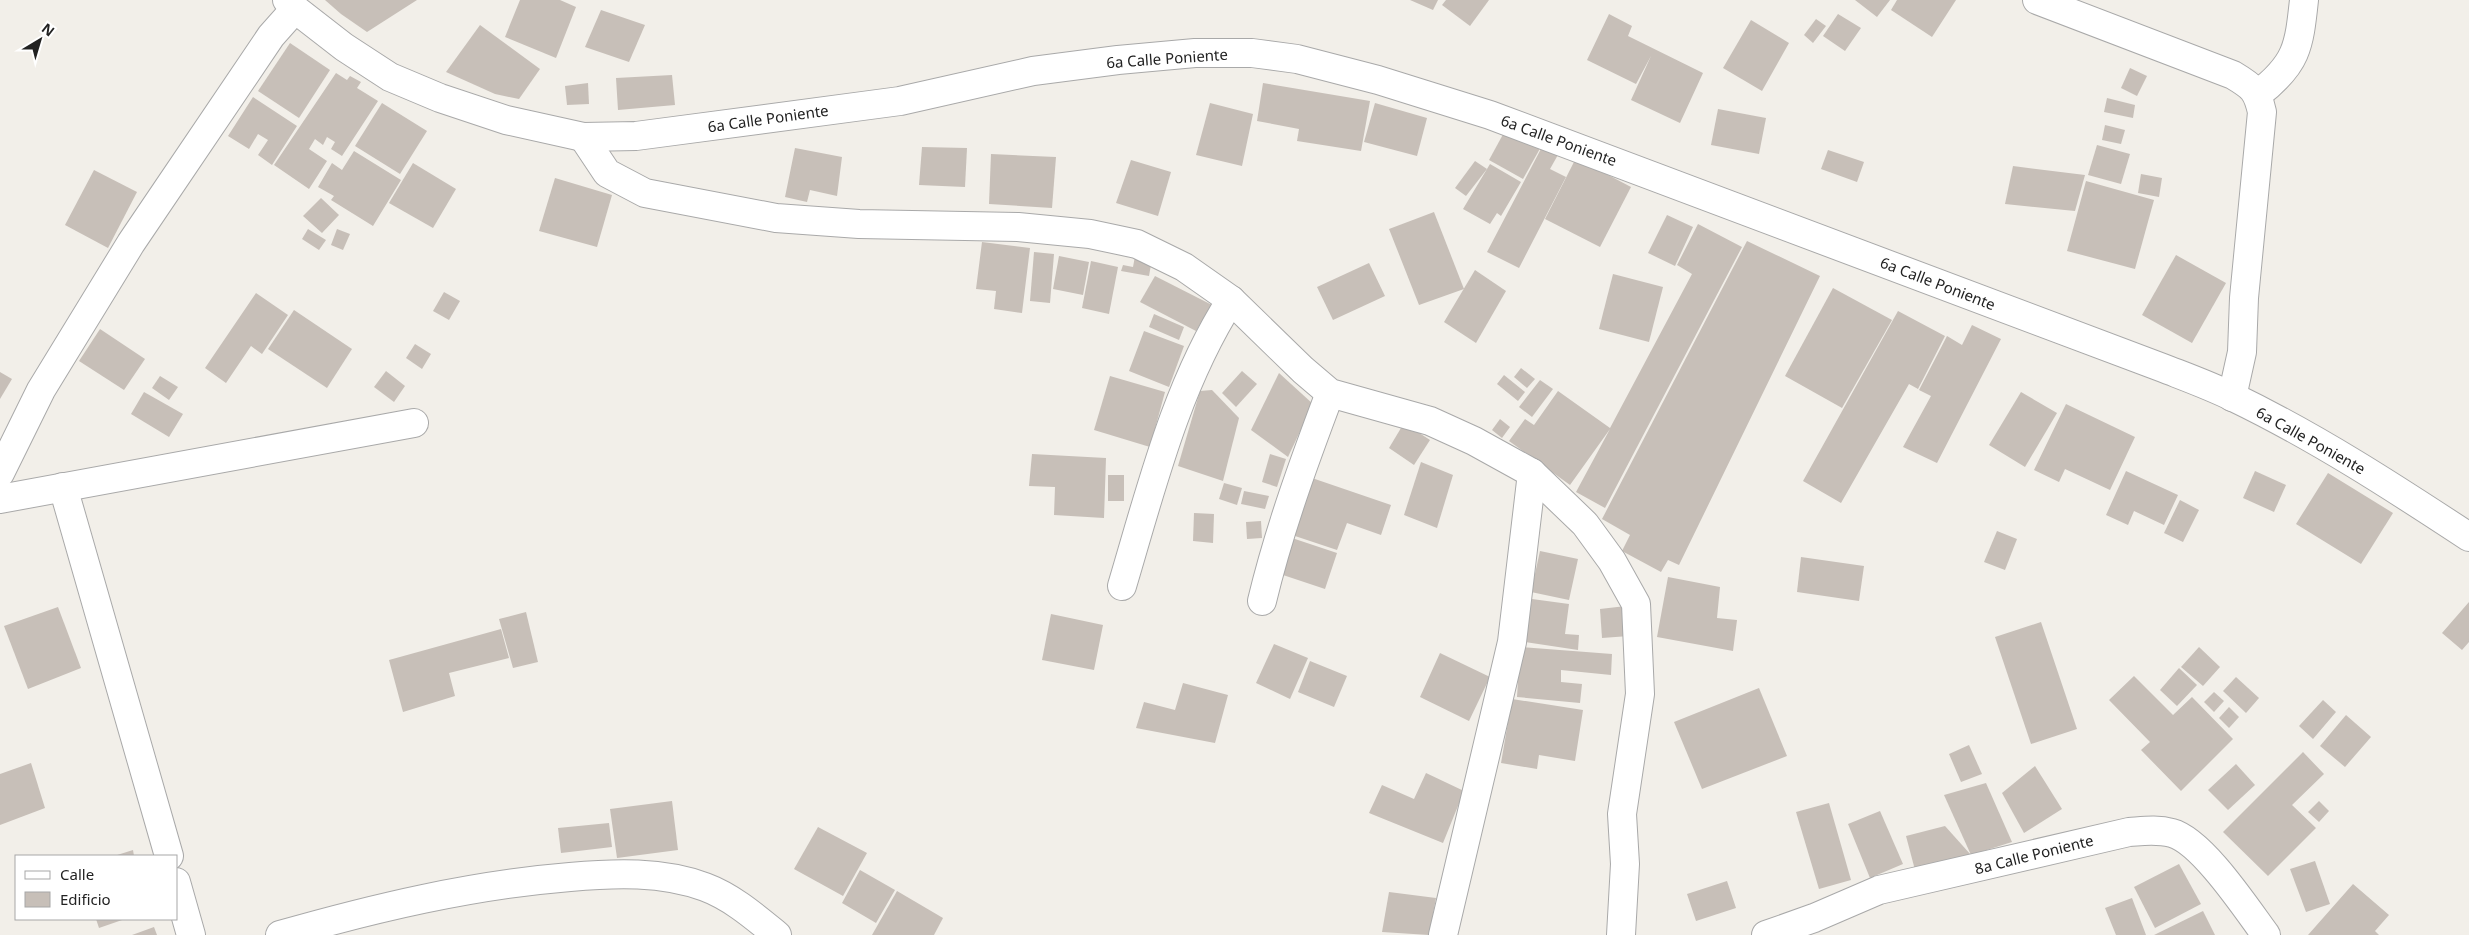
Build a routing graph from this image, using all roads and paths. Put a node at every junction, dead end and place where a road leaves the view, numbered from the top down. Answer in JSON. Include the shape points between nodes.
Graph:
{"nodes":[{"id":1,"x":2037,"y":0,"type":"edge"},
{"id":2,"x":2304,"y":0,"type":"edge"},
{"id":3,"x":291,"y":4,"type":"edge"},
{"id":4,"x":2258,"y":94,"type":"junction"},
{"id":5,"x":583,"y":137,"type":"junction"},
{"id":6,"x":1230,"y":300,"type":"junction"},
{"id":7,"x":1330,"y":393,"type":"junction"},
{"id":8,"x":2232,"y":397,"type":"junction"},
{"id":9,"x":414,"y":423,"type":"dead end"},
{"id":10,"x":0,"y":473,"type":"edge"},
{"id":11,"x":1532,"y":473,"type":"junction"},
{"id":12,"x":63,"y":487,"type":"junction"},
{"id":13,"x":0,"y":499,"type":"edge"},
{"id":14,"x":2469,"y":537,"type":"edge"},
{"id":15,"x":1122,"y":586,"type":"dead end"},
{"id":16,"x":1262,"y":601,"type":"dead end"},
{"id":17,"x":169,"y":855,"type":"edge"},
{"id":18,"x":178,"y":889,"type":"edge"},
{"id":19,"x":191,"y":935,"type":"edge"},
{"id":20,"x":280,"y":935,"type":"edge"},
{"id":21,"x":777,"y":935,"type":"edge"},
{"id":22,"x":1443,"y":935,"type":"edge"},
{"id":23,"x":1621,"y":935,"type":"edge"},
{"id":24,"x":1766,"y":935,"type":"edge"},
{"id":25,"x":2266,"y":935,"type":"edge"}],
"edges":[{"from":1,"to":4,"type":"street","via":[[2233,75]]},
{"from":2,"to":4,"type":"street","via":[[2300,39],[2290,64],[2277,80]]},
{"from":3,"to":5,"type":"street","name":"6a Calle Poniente","via":[[344,47],[390,78],[506,120]]},
{"from":3,"to":10,"type":"street","via":[[131,243],[41,390]]},
{"from":4,"to":8,"type":"street","via":[[2262,112],[2242,352]]},
{"from":5,"to":6,"type":"street","via":[[607,172],[645,193],[776,218],[859,224],[1018,227],[1090,234],[1137,244],[1184,267]]},
{"from":5,"to":8,"type":"street","name":"6a Calle Poniente","via":[[636,136],[900,101],[1033,71],[1118,60],[1204,53],[1252,53],[1297,59],[1490,115],[2163,368]]},
{"from":6,"to":7,"type":"street"},
{"from":6,"to":15,"type":"street","via":[[1192,374],[1162,454]]},
{"from":7,"to":11,"type":"street","via":[[1430,421]]},
{"from":7,"to":16,"type":"street","via":[[1293,493]]},
{"from":8,"to":14,"type":"street","name":"6a Calle Poniente","via":[[2380,478]]},
{"from":9,"to":12,"type":"street"},
{"from":11,"to":22,"type":"street","via":[[1512,642]]},
{"from":11,"to":23,"type":"street","via":[[1585,524],[1612,561],[1636,604],[1640,694],[1622,814]]},
{"from":12,"to":13,"type":"street"},
{"from":12,"to":17,"type":"street"},
{"from":18,"to":19,"type":"street"},
{"from":20,"to":21,"type":"street","via":[[361,912],[479,887],[600,874],[667,876],[706,887],[742,907]]},
{"from":24,"to":25,"type":"street","name":"8a Calle Poniente","via":[[1880,890],[2110,836],[2155,830],[2174,833],[2192,843]]}]}
